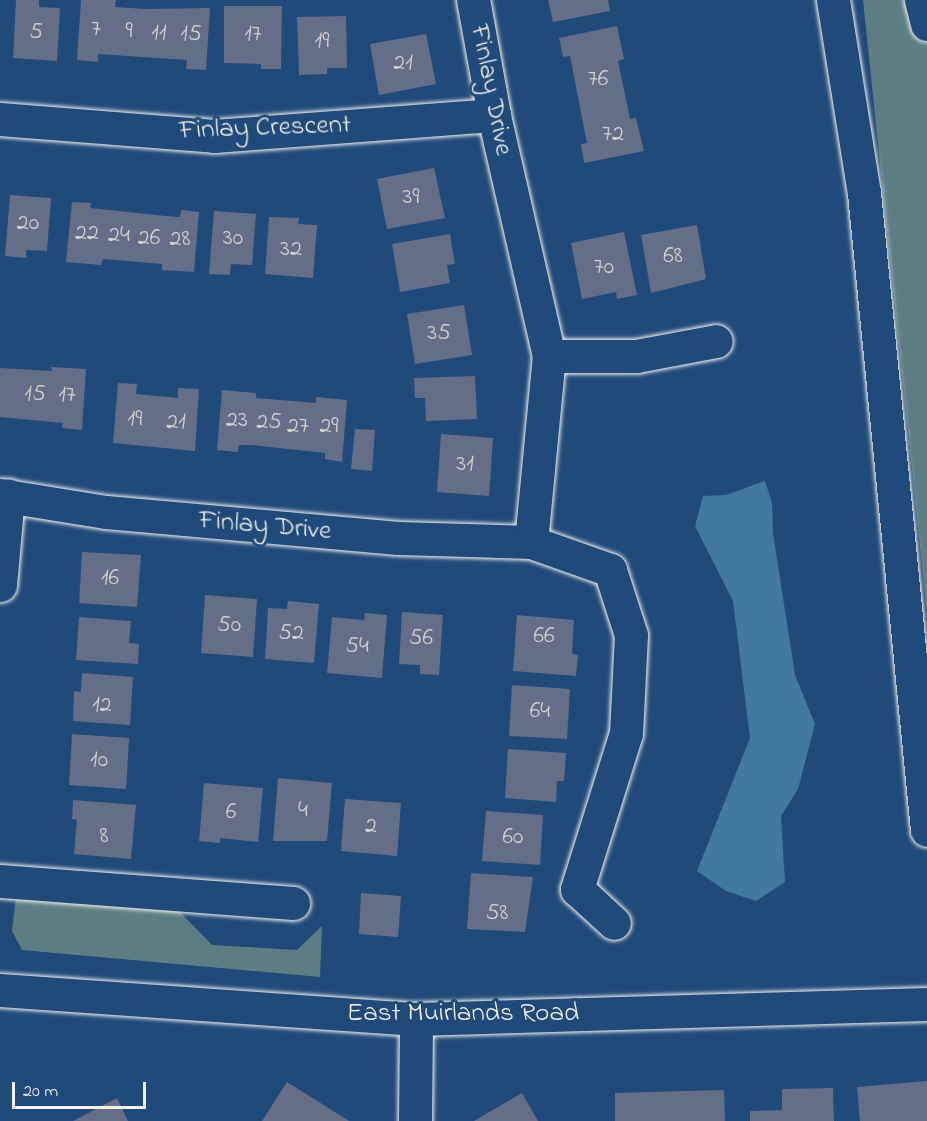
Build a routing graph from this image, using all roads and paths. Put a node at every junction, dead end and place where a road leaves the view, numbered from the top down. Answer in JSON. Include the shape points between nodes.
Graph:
{"nodes":[{"id":1,"x":473,"y":0,"type":"edge"},
{"id":2,"x":833,"y":0,"type":"edge"},
{"id":3,"x":921,"y":0,"type":"edge"},
{"id":4,"x":927,"y":24,"type":"edge"},
{"id":5,"x":494,"y":115,"type":"junction"},
{"id":6,"x":0,"y":119,"type":"edge"},
{"id":7,"x":716,"y":341,"type":"dead end"},
{"id":8,"x":549,"y":356,"type":"junction"},
{"id":9,"x":4,"y":495,"type":"edge"},
{"id":10,"x":531,"y":542,"type":"junction"},
{"id":11,"x":0,"y":585,"type":"edge"},
{"id":12,"x":927,"y":831,"type":"edge"},
{"id":13,"x":0,"y":881,"type":"edge"},
{"id":14,"x":293,"y":903,"type":"dead end"},
{"id":15,"x":614,"y":923,"type":"dead end"},
{"id":16,"x":0,"y":990,"type":"edge"},
{"id":17,"x":927,"y":1004,"type":"edge"},
{"id":18,"x":416,"y":1019,"type":"junction"},
{"id":19,"x":415,"y":1121,"type":"edge"}],
"edges":[{"from":1,"to":5,"type":"street","name":"Finlay Drive"},
{"from":2,"to":12,"type":"street","via":[[864,193]]},
{"from":3,"to":4,"type":"street"},
{"from":5,"to":6,"type":"street","name":"Finlay Crescent","via":[[214,136]]},
{"from":5,"to":8,"type":"street","name":"Finlay Drive"},
{"from":7,"to":8,"type":"street","via":[[636,356]]},
{"from":8,"to":10,"type":"street","name":"Finlay Drive"},
{"from":9,"to":10,"type":"street","name":"Finlay Drive","via":[[106,512],[398,538]]},
{"from":9,"to":11,"type":"street"},
{"from":10,"to":15,"type":"street","name":"Finlay Drive","via":[[609,570],[631,635],[626,733],[577,889]]},
{"from":13,"to":14,"type":"street"},
{"from":16,"to":18,"type":"street","name":"East Muirlands Road"},
{"from":17,"to":18,"type":"street","name":"East Muirlands Road"},
{"from":18,"to":19,"type":"street"}]}
